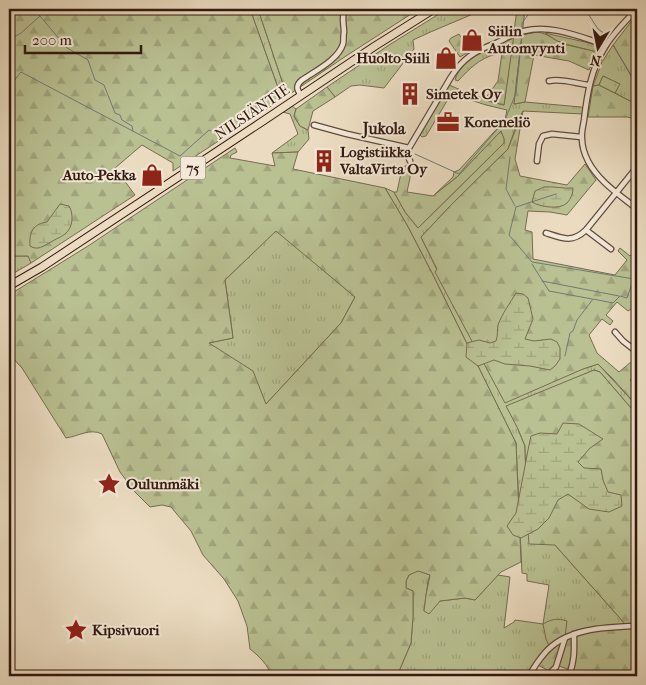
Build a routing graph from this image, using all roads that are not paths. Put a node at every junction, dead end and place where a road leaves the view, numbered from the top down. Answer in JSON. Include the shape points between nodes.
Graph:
{"nodes":[{"id":1,"x":345,"y":9,"type":"edge"},
{"id":2,"x":434,"y":9,"type":"edge"},
{"id":3,"x":636,"y":9,"type":"edge"},
{"id":4,"x":606,"y":45,"type":"junction"},
{"id":5,"x":549,"y":81,"type":"dead end"},
{"id":6,"x":590,"y":86,"type":"junction"},
{"id":7,"x":301,"y":96,"type":"junction"},
{"id":8,"x":314,"y":125,"type":"dead end"},
{"id":9,"x":582,"y":137,"type":"junction"},
{"id":10,"x":409,"y":148,"type":"junction"},
{"id":11,"x":410,"y":161,"type":"dead end"},
{"id":12,"x":537,"y":161,"type":"dead end"},
{"id":13,"x":637,"y":166,"type":"edge"},
{"id":14,"x":616,"y":192,"type":"junction"},
{"id":15,"x":637,"y":209,"type":"edge"},
{"id":16,"x":586,"y":230,"type":"junction"},
{"id":17,"x":546,"y":233,"type":"dead end"},
{"id":18,"x":611,"y":249,"type":"dead end"},
{"id":19,"x":9,"y":286,"type":"edge"},
{"id":20,"x":615,"y":332,"type":"dead end"},
{"id":21,"x":637,"y":352,"type":"edge"},
{"id":22,"x":637,"y":626,"type":"edge"},
{"id":23,"x":574,"y":634,"type":"junction"},
{"id":24,"x":564,"y":638,"type":"junction"},
{"id":25,"x":570,"y":673,"type":"dead end"},
{"id":26,"x":529,"y":676,"type":"edge"},
{"id":27,"x":547,"y":676,"type":"edge"}],
"edges":[{"from":1,"to":7,"type":"street","via":[[342,45],[332,60],[298,84]]},
{"from":2,"to":7,"type":"main road","name":"NILSIÄNTIE","number":"75"},
{"from":3,"to":4,"type":"street"},
{"from":4,"to":6,"type":"street"},
{"from":4,"to":10,"type":"street","via":[[565,32],[533,29],[481,48],[457,68]]},
{"from":5,"to":6,"type":"street"},
{"from":6,"to":9,"type":"street"},
{"from":7,"to":19,"type":"main road","name":"NILSIÄNTIE","number":"75"},
{"from":8,"to":10,"type":"street"},
{"from":9,"to":12,"type":"street","via":[[543,136]]},
{"from":9,"to":14,"type":"street","via":[[591,166]]},
{"from":10,"to":11,"type":"street"},
{"from":13,"to":14,"type":"street"},
{"from":14,"to":15,"type":"street"},
{"from":14,"to":16,"type":"street"},
{"from":16,"to":17,"type":"street","via":[[572,239]]},
{"from":16,"to":18,"type":"street"},
{"from":20,"to":21,"type":"street"},
{"from":22,"to":23,"type":"street","via":[[595,628]]},
{"from":23,"to":24,"type":"street"},
{"from":23,"to":25,"type":"street","via":[[575,655]]},
{"from":24,"to":26,"type":"street","via":[[544,653]]},
{"from":24,"to":27,"type":"street","via":[[556,667]]}]}
